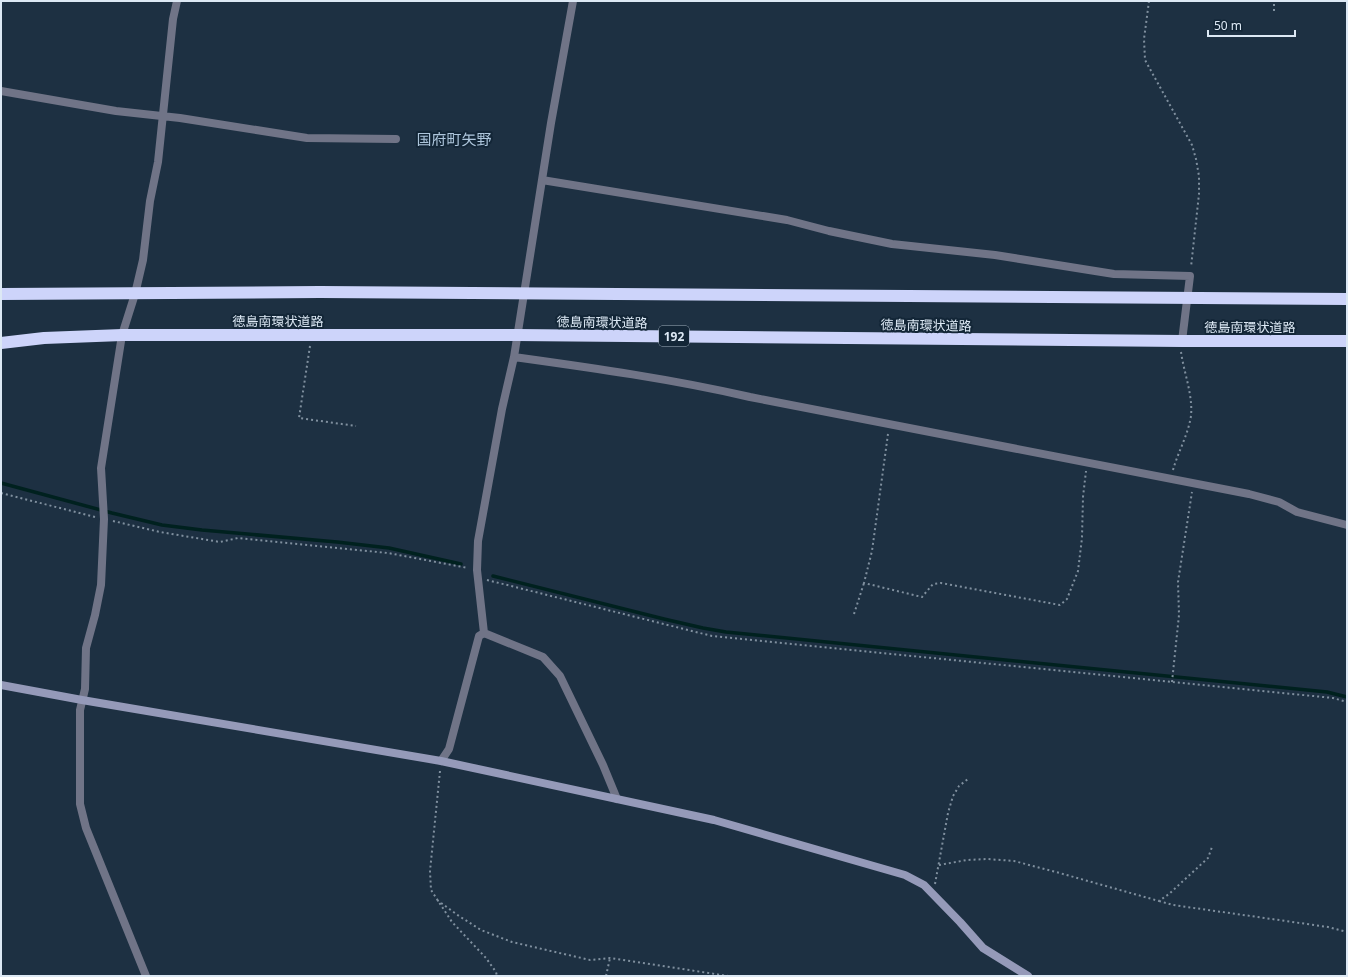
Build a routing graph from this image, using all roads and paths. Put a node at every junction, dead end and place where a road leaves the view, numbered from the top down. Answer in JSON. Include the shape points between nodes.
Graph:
{"nodes":[{"id":1,"x":177,"y":1,"type":"edge"},
{"id":2,"x":573,"y":1,"type":"edge"},
{"id":3,"x":1149,"y":1,"type":"edge"},
{"id":4,"x":1274,"y":1,"type":"edge"},
{"id":5,"x":1274,"y":11,"type":"dead end"},
{"id":6,"x":1,"y":91,"type":"edge"},
{"id":7,"x":162,"y":116,"type":"junction"},
{"id":8,"x":396,"y":139,"type":"dead end"},
{"id":9,"x":542,"y":180,"type":"junction"},
{"id":10,"x":1190,"y":276,"type":"junction"},
{"id":11,"x":524,"y":293,"type":"junction"},
{"id":12,"x":1,"y":294,"type":"edge"},
{"id":13,"x":136,"y":294,"type":"junction"},
{"id":14,"x":1187,"y":298,"type":"junction"},
{"id":15,"x":1347,"y":299,"type":"edge"},
{"id":16,"x":122,"y":335,"type":"junction"},
{"id":17,"x":517,"y":335,"type":"junction"},
{"id":18,"x":311,"y":336,"type":"junction"},
{"id":19,"x":1182,"y":341,"type":"junction"},
{"id":20,"x":1347,"y":341,"type":"edge"},
{"id":21,"x":1,"y":343,"type":"edge"},
{"id":22,"x":514,"y":356,"type":"junction"},
{"id":23,"x":889,"y":424,"type":"junction"},
{"id":24,"x":356,"y":426,"type":"dead end"},
{"id":25,"x":1087,"y":462,"type":"junction"},
{"id":26,"x":1171,"y":478,"type":"junction"},
{"id":27,"x":1194,"y":483,"type":"junction"},
{"id":28,"x":1,"y":493,"type":"edge"},
{"id":29,"x":103,"y":513,"type":"junction"},
{"id":30,"x":1347,"y":525,"type":"edge"},
{"id":31,"x":477,"y":574,"type":"junction"},
{"id":32,"x":864,"y":583,"type":"junction"},
{"id":33,"x":854,"y":614,"type":"dead end"},
{"id":34,"x":484,"y":633,"type":"junction"},
{"id":35,"x":1172,"y":682,"type":"junction"},
{"id":36,"x":1,"y":685,"type":"edge"},
{"id":37,"x":82,"y":700,"type":"junction"},
{"id":38,"x":1347,"y":702,"type":"edge"},
{"id":39,"x":441,"y":761,"type":"junction"},
{"id":40,"x":968,"y":779,"type":"dead end"},
{"id":41,"x":617,"y":799,"type":"junction"},
{"id":42,"x":1212,"y":847,"type":"dead end"},
{"id":43,"x":939,"y":865,"type":"junction"},
{"id":44,"x":932,"y":893,"type":"junction"},
{"id":45,"x":437,"y":900,"type":"junction"},
{"id":46,"x":1159,"y":901,"type":"junction"},
{"id":47,"x":1347,"y":932,"type":"edge"},
{"id":48,"x":610,"y":958,"type":"junction"},
{"id":49,"x":146,"y":976,"type":"edge"},
{"id":50,"x":497,"y":976,"type":"edge"},
{"id":51,"x":606,"y":976,"type":"edge"},
{"id":52,"x":728,"y":976,"type":"edge"},
{"id":53,"x":1028,"y":976,"type":"edge"}],
"edges":[{"from":1,"to":7,"type":"street"},
{"from":2,"to":9,"type":"street"},
{"from":3,"to":10,"type":"path","via":[[1144,39],[1145,60],[1192,145],[1199,176]]},
{"from":4,"to":5,"type":"path"},
{"from":6,"to":7,"type":"street","via":[[116,111]]},
{"from":7,"to":8,"type":"street","via":[[307,138]]},
{"from":7,"to":13,"type":"street","via":[[158,162]]},
{"from":9,"to":10,"type":"street","via":[[787,220],[829,232],[892,244],[995,255],[1114,274]]},
{"from":9,"to":11,"type":"street"},
{"from":10,"to":14,"type":"street"},
{"from":11,"to":13,"type":"highway"},
{"from":11,"to":14,"type":"highway"},
{"from":11,"to":17,"type":"street"},
{"from":12,"to":13,"type":"highway"},
{"from":13,"to":16,"type":"street"},
{"from":14,"to":15,"type":"highway"},
{"from":14,"to":19,"type":"street"},
{"from":16,"to":18,"type":"highway","name":"徳島南環状道路","number":"192"},
{"from":16,"to":21,"type":"highway","name":"徳島南環状道路","number":"192","via":[[44,338]]},
{"from":16,"to":29,"type":"street","via":[[101,468]]},
{"from":17,"to":18,"type":"highway","name":"徳島南環状道路","number":"192"},
{"from":17,"to":19,"type":"highway","name":"徳島南環状道路","number":"192"},
{"from":17,"to":22,"type":"street"},
{"from":18,"to":24,"type":"path","via":[[299,418]]},
{"from":19,"to":20,"type":"highway","name":"徳島南環状道路","number":"192"},
{"from":19,"to":26,"type":"path","via":[[1181,351],[1191,416]]},
{"from":22,"to":23,"type":"street","via":[[716,389],[750,398]]},
{"from":22,"to":31,"type":"street","via":[[478,541]]},
{"from":23,"to":25,"type":"street"},
{"from":23,"to":32,"type":"path","via":[[872,550]]},
{"from":25,"to":26,"type":"street"},
{"from":25,"to":32,"type":"path","via":[[1082,496],[1082,538],[1078,571],[1067,599],[1060,605],[941,583],[933,584],[922,597]]},
{"from":26,"to":27,"type":"street"},
{"from":27,"to":30,"type":"street","via":[[1279,502],[1297,512]]},
{"from":27,"to":35,"type":"path","via":[[1178,582],[1179,614]]},
{"from":28,"to":29,"type":"path"},
{"from":29,"to":31,"type":"path","via":[[160,532],[220,542],[238,538],[388,553]]},
{"from":29,"to":37,"type":"street","via":[[101,585],[86,648],[85,689]]},
{"from":31,"to":34,"type":"street"},
{"from":31,"to":35,"type":"path","via":[[712,636]]},
{"from":32,"to":33,"type":"path"},
{"from":34,"to":39,"type":"street","via":[[479,636],[449,749]]},
{"from":34,"to":41,"type":"street","via":[[543,657],[560,676],[603,764]]},
{"from":35,"to":38,"type":"path","via":[[1333,698]]},
{"from":36,"to":37,"type":"street"},
{"from":37,"to":39,"type":"street"},
{"from":37,"to":49,"type":"street","via":[[80,804],[86,828]]},
{"from":39,"to":41,"type":"street"},
{"from":39,"to":45,"type":"path","via":[[430,871],[431,890]]},
{"from":40,"to":43,"type":"path","via":[[959,786],[953,796]]},
{"from":41,"to":44,"type":"street","via":[[714,820],[882,867],[905,875],[924,885]]},
{"from":42,"to":46,"type":"path","via":[[1208,858]]},
{"from":43,"to":44,"type":"path"},
{"from":43,"to":46,"type":"path","via":[[967,860],[1014,861]]},
{"from":44,"to":53,"type":"street","via":[[983,948]]},
{"from":45,"to":48,"type":"path","via":[[481,930],[512,942],[590,960]]},
{"from":45,"to":50,"type":"path","via":[[452,922],[486,958]]},
{"from":46,"to":47,"type":"path"},
{"from":48,"to":51,"type":"path"},
{"from":48,"to":52,"type":"path"}]}
